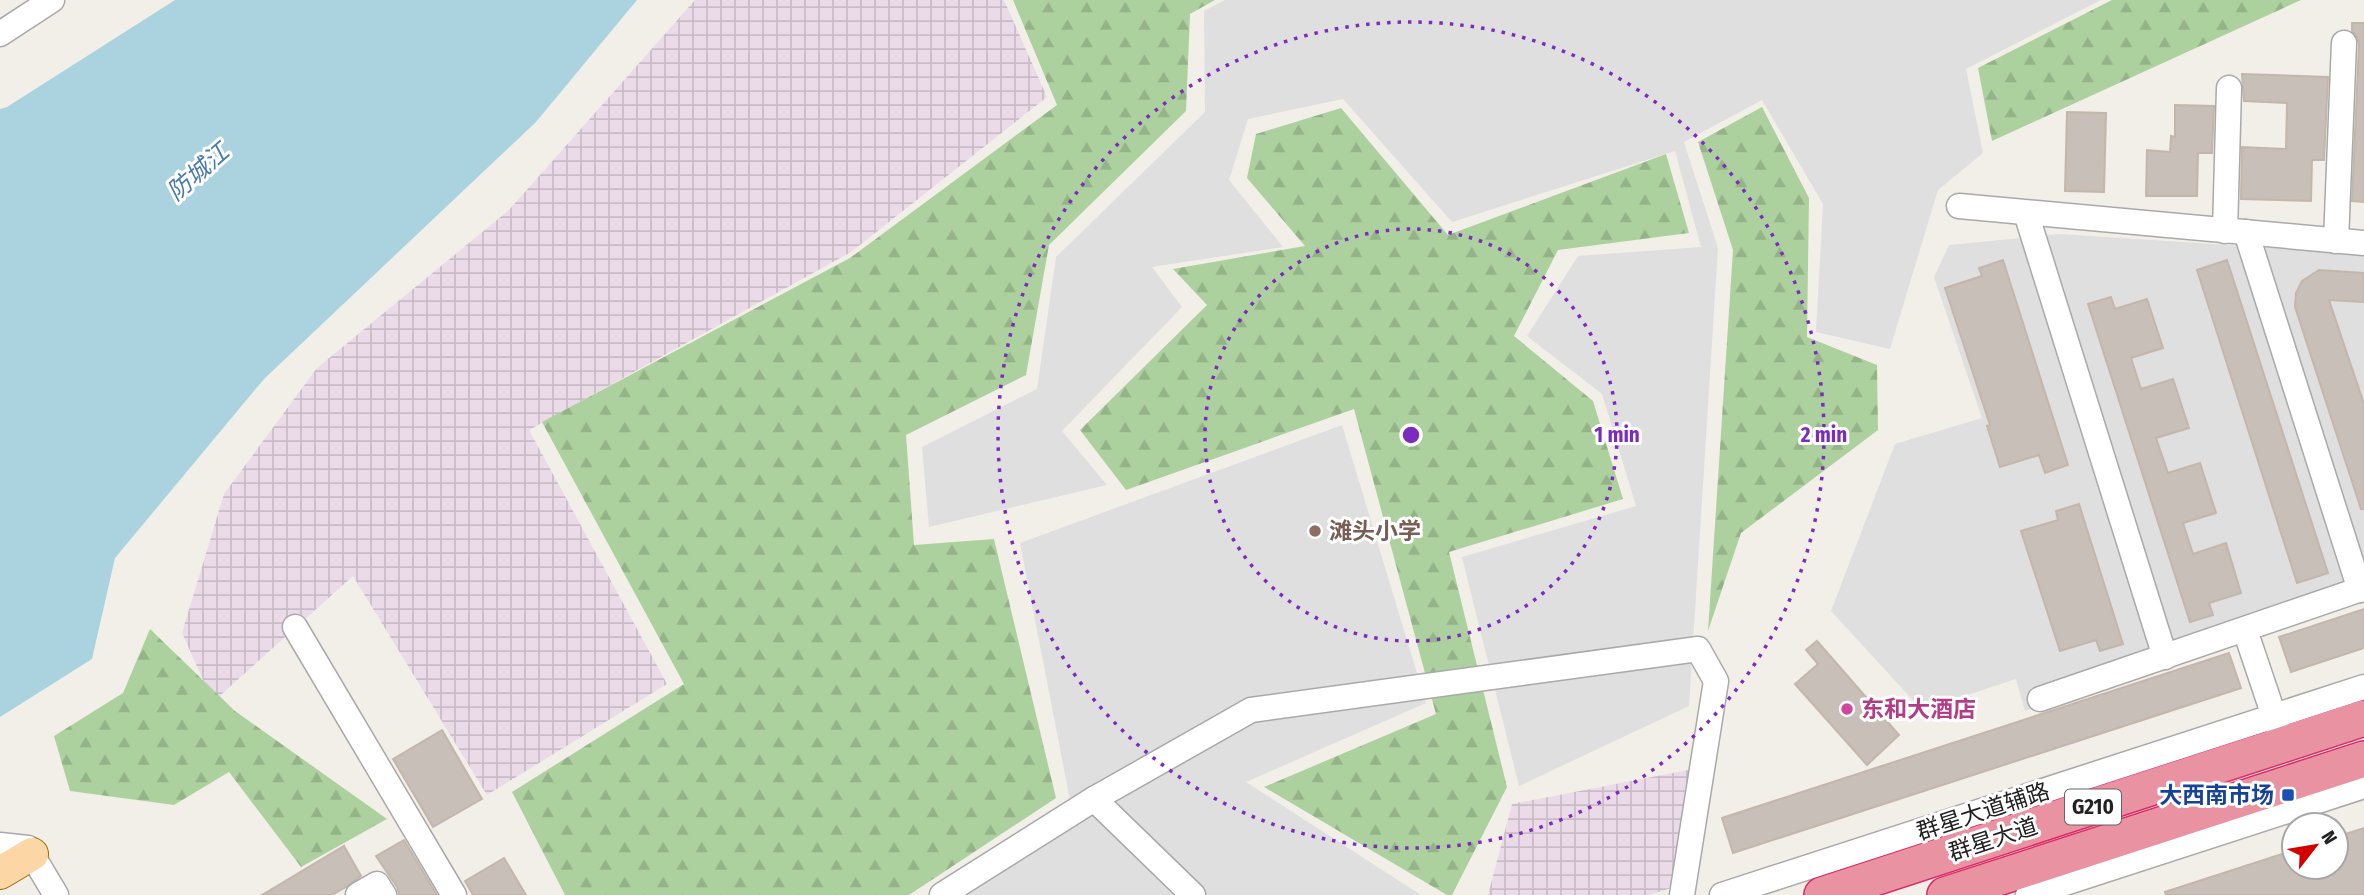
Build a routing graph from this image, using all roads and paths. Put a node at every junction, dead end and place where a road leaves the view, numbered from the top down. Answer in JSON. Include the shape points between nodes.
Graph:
{"nodes":[{"id":1,"x":52,"y":0,"type":"edge"},
{"id":2,"x":0,"y":34,"type":"edge"},
{"id":3,"x":2344,"y":43,"type":"dead end"},
{"id":4,"x":2229,"y":88,"type":"dead end"},
{"id":5,"x":1959,"y":206,"type":"dead end"},
{"id":6,"x":2026,"y":213,"type":"junction"},
{"id":7,"x":2235,"y":232,"type":"junction"},
{"id":8,"x":2336,"y":241,"type":"junction"},
{"id":9,"x":2364,"y":243,"type":"edge"},
{"id":10,"x":2362,"y":589,"type":"edge"},
{"id":11,"x":295,"y":627,"type":"dead end"},
{"id":12,"x":2245,"y":630,"type":"junction"},
{"id":13,"x":2165,"y":657,"type":"junction"},
{"id":14,"x":2364,"y":687,"type":"edge"},
{"id":15,"x":2040,"y":699,"type":"dead end"},
{"id":16,"x":2364,"y":718,"type":"edge"},
{"id":17,"x":2279,"y":731,"type":"junction"},
{"id":18,"x":2364,"y":759,"type":"edge"},
{"id":19,"x":2345,"y":783,"type":"edge"},
{"id":20,"x":1094,"y":799,"type":"junction"},
{"id":21,"x":2171,"y":835,"type":"junction"},
{"id":22,"x":15,"y":850,"type":"edge"},
{"id":23,"x":0,"y":873,"type":"edge"},
{"id":24,"x":46,"y":891,"type":"edge"},
{"id":25,"x":358,"y":895,"type":"edge"},
{"id":26,"x":384,"y":895,"type":"edge"},
{"id":27,"x":454,"y":895,"type":"edge"},
{"id":28,"x":942,"y":895,"type":"edge"},
{"id":29,"x":1193,"y":895,"type":"edge"},
{"id":30,"x":1682,"y":895,"type":"edge"},
{"id":31,"x":1722,"y":895,"type":"edge"},
{"id":32,"x":1822,"y":895,"type":"edge"},
{"id":33,"x":1945,"y":895,"type":"edge"},
{"id":34,"x":2028,"y":895,"type":"edge"}],
"edges":[{"from":1,"to":2,"type":"street"},
{"from":3,"to":8,"type":"street"},
{"from":4,"to":7,"type":"street"},
{"from":5,"to":6,"type":"street"},
{"from":6,"to":7,"type":"street"},
{"from":6,"to":13,"type":"street"},
{"from":7,"to":8,"type":"street"},
{"from":7,"to":10,"type":"street"},
{"from":8,"to":9,"type":"street"},
{"from":10,"to":12,"type":"street"},
{"from":11,"to":27,"type":"street"},
{"from":12,"to":13,"type":"street"},
{"from":12,"to":17,"type":"street"},
{"from":13,"to":15,"type":"street"},
{"from":14,"to":17,"type":"street","name":"群星大道辅路"},
{"from":16,"to":17,"type":"highway","name":"群星大道","number":"G210"},
{"from":17,"to":31,"type":"street","name":"群星大道辅路"},
{"from":17,"to":32,"type":"highway","name":"群星大道","number":"G210"},
{"from":18,"to":19,"type":"highway","name":"群星大道","number":"G210"},
{"from":19,"to":21,"type":"highway","name":"群星大道","number":"G210"},
{"from":20,"to":28,"type":"street"},
{"from":20,"to":29,"type":"street"},
{"from":20,"to":30,"type":"street","via":[[1251,710],[1698,649],[1716,681]]},
{"from":21,"to":33,"type":"highway","name":"群星大道","number":"G210"},
{"from":21,"to":34,"type":"street"},
{"from":22,"to":23,"type":"main road"},
{"from":22,"to":24,"type":"street"},
{"from":25,"to":26,"type":"street","via":[[377,884]]}]}
